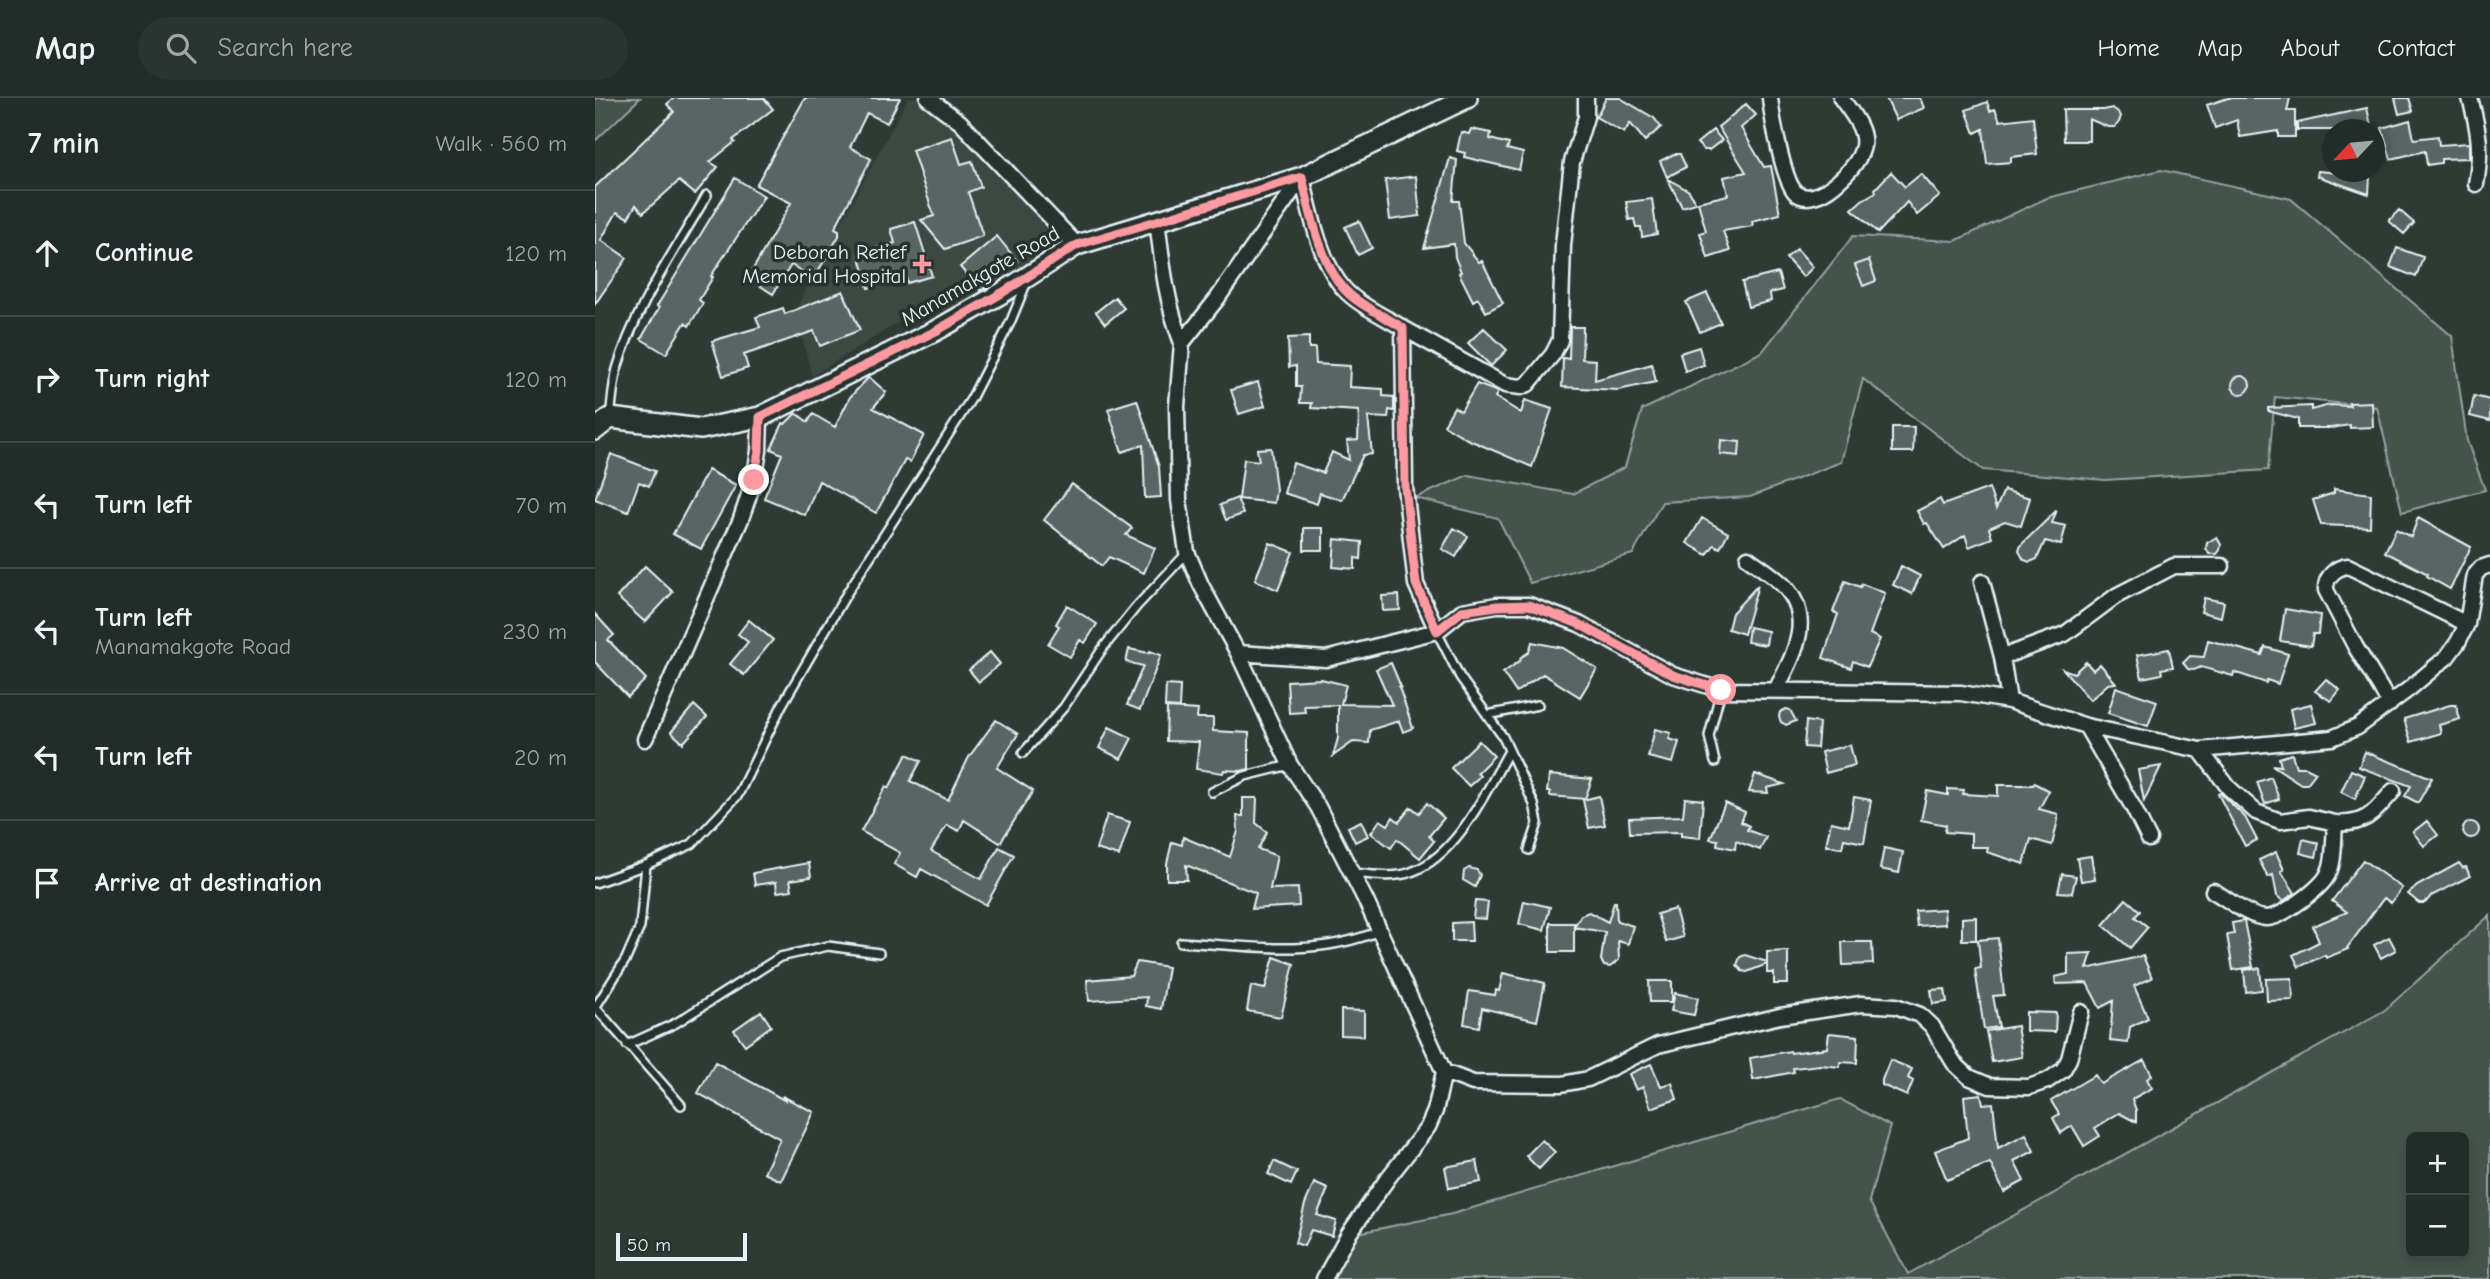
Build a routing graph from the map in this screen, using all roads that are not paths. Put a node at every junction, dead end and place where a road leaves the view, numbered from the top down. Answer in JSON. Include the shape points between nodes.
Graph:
{"nodes":[{"id":1,"x":928,"y":98,"type":"edge"},
{"id":2,"x":1467,"y":98,"type":"edge"},
{"id":3,"x":1586,"y":98,"type":"edge"},
{"id":4,"x":1770,"y":98,"type":"edge"},
{"id":5,"x":1841,"y":98,"type":"edge"},
{"id":6,"x":2470,"y":98,"type":"edge"},
{"id":7,"x":1302,"y":177,"type":"junction"},
{"id":8,"x":2476,"y":184,"type":"dead end"},
{"id":9,"x":707,"y":195,"type":"dead end"},
{"id":10,"x":1157,"y":219,"type":"junction"},
{"id":11,"x":1077,"y":245,"type":"junction"},
{"id":12,"x":1030,"y":274,"type":"junction"},
{"id":13,"x":1403,"y":328,"type":"junction"},
{"id":14,"x":1182,"y":343,"type":"junction"},
{"id":15,"x":760,"y":417,"type":"junction"},
{"id":16,"x":602,"y":424,"type":"edge"},
{"id":17,"x":1187,"y":552,"type":"junction"},
{"id":18,"x":1748,"y":558,"type":"dead end"},
{"id":19,"x":2490,"y":565,"type":"edge"},
{"id":20,"x":2223,"y":566,"type":"dead end"},
{"id":21,"x":1982,"y":582,"type":"dead end"},
{"id":22,"x":2466,"y":624,"type":"junction"},
{"id":23,"x":1437,"y":631,"type":"junction"},
{"id":24,"x":1238,"y":653,"type":"junction"},
{"id":25,"x":2002,"y":657,"type":"junction"},
{"id":26,"x":1721,"y":690,"type":"junction"},
{"id":27,"x":1776,"y":690,"type":"junction"},
{"id":28,"x":2009,"y":701,"type":"junction"},
{"id":29,"x":2390,"y":704,"type":"junction"},
{"id":30,"x":1538,"y":705,"type":"dead end"},
{"id":31,"x":1487,"y":715,"type":"junction"},
{"id":32,"x":2086,"y":726,"type":"junction"},
{"id":33,"x":645,"y":739,"type":"dead end"},
{"id":34,"x":2200,"y":750,"type":"junction"},
{"id":35,"x":1509,"y":751,"type":"junction"},
{"id":36,"x":1024,"y":753,"type":"dead end"},
{"id":37,"x":1715,"y":762,"type":"dead end"},
{"id":38,"x":1290,"y":765,"type":"junction"},
{"id":39,"x":2393,"y":791,"type":"dead end"},
{"id":40,"x":1212,"y":792,"type":"dead end"},
{"id":41,"x":2335,"y":823,"type":"junction"},
{"id":42,"x":2148,"y":839,"type":"dead end"},
{"id":43,"x":1529,"y":850,"type":"dead end"},
{"id":44,"x":646,"y":865,"type":"junction"},
{"id":45,"x":1352,"y":873,"type":"junction"},
{"id":46,"x":595,"y":883,"type":"edge"},
{"id":47,"x":2213,"y":891,"type":"dead end"},
{"id":48,"x":1380,"y":931,"type":"junction"},
{"id":49,"x":1181,"y":942,"type":"dead end"},
{"id":50,"x":879,"y":953,"type":"dead end"},
{"id":51,"x":595,"y":1007,"type":"edge"},
{"id":52,"x":2081,"y":1012,"type":"dead end"},
{"id":53,"x":627,"y":1045,"type":"junction"},
{"id":54,"x":1444,"y":1072,"type":"junction"},
{"id":55,"x":681,"y":1105,"type":"dead end"},
{"id":56,"x":1324,"y":1279,"type":"edge"}],
"edges":[{"from":1,"to":11,"type":"street","via":[[960,122]]},
{"from":2,"to":7,"type":"street","name":"Manamakgote Road"},
{"from":3,"to":13,"type":"street","via":[[1586,117],[1571,162],[1560,340],[1542,369],[1528,384],[1505,385]]},
{"from":4,"to":5,"type":"street","via":[[1787,174],[1797,194],[1806,197],[1834,186],[1855,163],[1863,146],[1862,132]]},
{"from":6,"to":8,"type":"street","via":[[2479,131]]},
{"from":7,"to":10,"type":"street","name":"Manamakgote Road"},
{"from":7,"to":13,"type":"street","via":[[1312,220],[1344,290]]},
{"from":7,"to":14,"type":"street"},
{"from":9,"to":16,"type":"lane","via":[[628,339]]},
{"from":10,"to":11,"type":"street","name":"Manamakgote Road"},
{"from":10,"to":14,"type":"street","via":[[1164,286]]},
{"from":11,"to":12,"type":"street","name":"Manamakgote Road"},
{"from":12,"to":15,"type":"street","name":"Manamakgote Road","via":[[936,331]]},
{"from":12,"to":44,"type":"lane","via":[[971,399],[841,604],[782,705],[739,796],[692,844]]},
{"from":13,"to":23,"type":"street","via":[[1405,487],[1416,584]]},
{"from":14,"to":17,"type":"street","via":[[1177,406],[1179,500]]},
{"from":15,"to":16,"type":"street","name":"Manamakgote Road","via":[[701,429]]},
{"from":15,"to":33,"type":"street","via":[[754,480],[741,519]]},
{"from":17,"to":24,"type":"street"},
{"from":17,"to":36,"type":"lane","via":[[1103,648],[1064,707]]},
{"from":18,"to":27,"type":"street","via":[[1783,584],[1801,613],[1797,650]]},
{"from":19,"to":22,"type":"street","via":[[2475,575]]},
{"from":20,"to":25,"type":"street","via":[[2174,566],[2116,596],[2065,634]]},
{"from":21,"to":25,"type":"street"},
{"from":22,"to":29,"type":"street","via":[[2447,657]]},
{"from":22,"to":29,"type":"street","via":[[2348,566],[2329,576],[2326,590]]},
{"from":23,"to":24,"type":"street","via":[[1326,659]]},
{"from":23,"to":26,"type":"street","via":[[1462,611],[1529,605],[1579,624],[1673,675]]},
{"from":23,"to":31,"type":"lane","via":[[1460,677]]},
{"from":24,"to":38,"type":"street"},
{"from":25,"to":28,"type":"street"},
{"from":26,"to":27,"type":"street"},
{"from":26,"to":37,"type":"lane","via":[[1709,736]]},
{"from":27,"to":28,"type":"street","via":[[1961,693]]},
{"from":28,"to":32,"type":"street"},
{"from":29,"to":34,"type":"street","via":[[2358,727],[2332,738]]},
{"from":30,"to":31,"type":"lane"},
{"from":31,"to":35,"type":"lane"},
{"from":32,"to":34,"type":"street"},
{"from":32,"to":42,"type":"street"},
{"from":34,"to":41,"type":"street","via":[[2229,788],[2256,812],[2280,821],[2309,817]]},
{"from":35,"to":43,"type":"lane","via":[[1538,823]]},
{"from":35,"to":45,"type":"lane","via":[[1454,842],[1428,864],[1391,876]]},
{"from":38,"to":40,"type":"lane","via":[[1245,776]]},
{"from":38,"to":45,"type":"street"},
{"from":39,"to":41,"type":"street","via":[[2361,821]]},
{"from":41,"to":47,"type":"street","via":[[2331,870],[2321,886],[2279,915],[2252,914]]},
{"from":44,"to":46,"type":"lane"},
{"from":44,"to":51,"type":"lane","via":[[640,926],[626,959]]},
{"from":45,"to":48,"type":"street"},
{"from":48,"to":49,"type":"lane","via":[[1324,947]]},
{"from":48,"to":54,"type":"street"},
{"from":50,"to":53,"type":"lane","via":[[828,946],[780,957],[676,1023]]},
{"from":51,"to":53,"type":"lane"},
{"from":52,"to":54,"type":"street","via":[[2063,1070],[2029,1087],[1990,1086],[1969,1077],[1920,1015],[1896,1006],[1861,1004],[1780,1016],[1658,1045],[1588,1079],[1562,1084],[1473,1083]]},
{"from":53,"to":55,"type":"lane"},
{"from":54,"to":56,"type":"street","via":[[1428,1127],[1364,1212]]}]}
